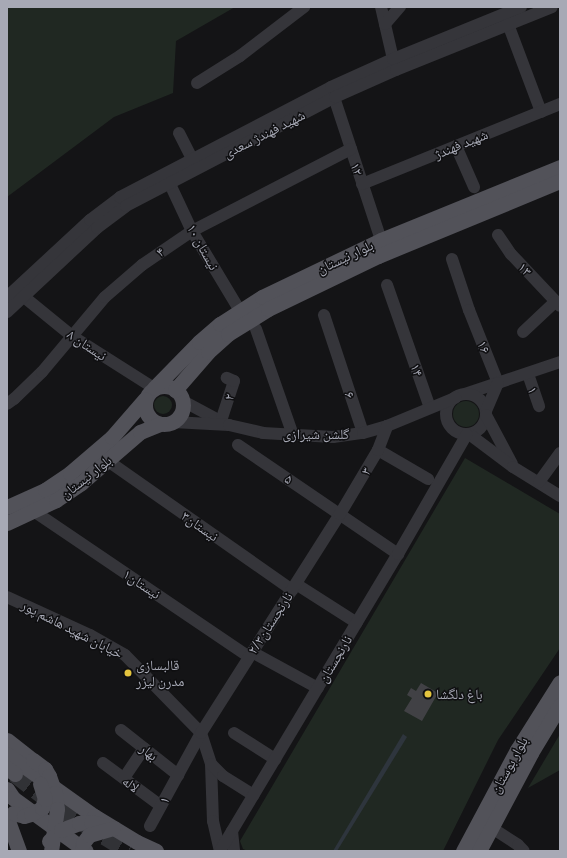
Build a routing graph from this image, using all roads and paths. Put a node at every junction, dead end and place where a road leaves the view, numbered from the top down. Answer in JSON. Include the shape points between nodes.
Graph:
{"nodes":[{"id":1,"x":304,"y":7,"type":"edge"},
{"id":2,"x":381,"y":7,"type":"edge"},
{"id":3,"x":400,"y":7,"type":"edge"},
{"id":4,"x":521,"y":7,"type":"edge"},
{"id":5,"x":552,"y":7,"type":"edge"},
{"id":6,"x":385,"y":24,"type":"junction"},
{"id":7,"x":508,"y":24,"type":"junction"},
{"id":8,"x":393,"y":59,"type":"junction"},
{"id":9,"x":197,"y":83,"type":"dead end"},
{"id":10,"x":333,"y":92,"type":"junction"},
{"id":11,"x":560,"y":104,"type":"edge"},
{"id":12,"x":541,"y":112,"type":"junction"},
{"id":13,"x":179,"y":133,"type":"dead end"},
{"id":14,"x":456,"y":146,"type":"junction"},
{"id":15,"x":351,"y":149,"type":"junction"},
{"id":16,"x":192,"y":158,"type":"junction"},
{"id":17,"x":560,"y":167,"type":"edge"},
{"id":18,"x":560,"y":181,"type":"edge"},
{"id":19,"x":170,"y":182,"type":"junction"},
{"id":20,"x":362,"y":184,"type":"junction"},
{"id":21,"x":474,"y":188,"type":"dead end"},
{"id":22,"x":192,"y":231,"type":"junction"},
{"id":23,"x":498,"y":235,"type":"dead end"},
{"id":24,"x":381,"y":240,"type":"junction"},
{"id":25,"x":452,"y":259,"type":"dead end"},
{"id":26,"x":387,"y":285,"type":"dead end"},
{"id":27,"x":15,"y":294,"type":"edge"},
{"id":28,"x":558,"y":304,"type":"edge"},
{"id":29,"x":240,"y":311,"type":"junction"},
{"id":30,"x":7,"y":312,"type":"edge"},
{"id":31,"x":324,"y":315,"type":"dead end"},
{"id":32,"x":256,"y":329,"type":"dead end"},
{"id":33,"x":523,"y":332,"type":"dead end"},
{"id":34,"x":72,"y":336,"type":"junction"},
{"id":35,"x":560,"y":362,"type":"edge"},
{"id":36,"x":528,"y":374,"type":"junction"},
{"id":37,"x":227,"y":378,"type":"dead end"},
{"id":38,"x":498,"y":383,"type":"junction"},
{"id":39,"x":150,"y":394,"type":"junction"},
{"id":40,"x":179,"y":396,"type":"junction"},
{"id":41,"x":459,"y":396,"type":"junction"},
{"id":42,"x":7,"y":404,"type":"edge"},
{"id":43,"x":539,"y":406,"type":"dead end"},
{"id":44,"x":426,"y":409,"type":"junction"},
{"id":45,"x":486,"y":413,"type":"junction"},
{"id":46,"x":446,"y":418,"type":"junction"},
{"id":47,"x":166,"y":423,"type":"junction"},
{"id":48,"x":225,"y":423,"type":"junction"},
{"id":49,"x":387,"y":426,"type":"junction"},
{"id":50,"x":454,"y":430,"type":"junction"},
{"id":51,"x":363,"y":433,"type":"junction"},
{"id":52,"x":468,"y":434,"type":"junction"},
{"id":53,"x":293,"y":435,"type":"junction"},
{"id":54,"x":238,"y":445,"type":"dead end"},
{"id":55,"x":378,"y":450,"type":"junction"},
{"id":56,"x":560,"y":453,"type":"edge"},
{"id":57,"x":108,"y":461,"type":"junction"},
{"id":58,"x":449,"y":467,"type":"junction"},
{"id":59,"x":513,"y":467,"type":"junction"},
{"id":60,"x":428,"y":479,"type":"dead end"},
{"id":61,"x":539,"y":482,"type":"junction"},
{"id":62,"x":560,"y":496,"type":"edge"},
{"id":63,"x":7,"y":507,"type":"edge"},
{"id":64,"x":35,"y":512,"type":"junction"},
{"id":65,"x":340,"y":514,"type":"junction"},
{"id":66,"x":7,"y":523,"type":"edge"},
{"id":67,"x":398,"y":554,"type":"junction"},
{"id":68,"x":294,"y":587,"type":"junction"},
{"id":69,"x":7,"y":597,"type":"edge"},
{"id":70,"x":357,"y":623,"type":"junction"},
{"id":71,"x":251,"y":654,"type":"junction"},
{"id":72,"x":559,"y":683,"type":"edge"},
{"id":73,"x":318,"y":688,"type":"junction"},
{"id":74,"x":560,"y":704,"type":"edge"},
{"id":75,"x":121,"y":730,"type":"dead end"},
{"id":76,"x":201,"y":733,"type":"junction"},
{"id":77,"x":234,"y":733,"type":"dead end"},
{"id":78,"x":7,"y":740,"type":"edge"},
{"id":79,"x":144,"y":748,"type":"junction"},
{"id":80,"x":7,"y":754,"type":"edge"},
{"id":81,"x":275,"y":759,"type":"junction"},
{"id":82,"x":103,"y":763,"type":"dead end"},
{"id":83,"x":210,"y":764,"type":"junction"},
{"id":84,"x":20,"y":768,"type":"edge"},
{"id":85,"x":178,"y":775,"type":"junction"},
{"id":86,"x":124,"y":778,"type":"junction"},
{"id":87,"x":7,"y":790,"type":"edge"},
{"id":88,"x":254,"y":795,"type":"junction"},
{"id":89,"x":161,"y":806,"type":"junction"},
{"id":90,"x":9,"y":814,"type":"edge"},
{"id":91,"x":150,"y":826,"type":"dead end"},
{"id":92,"x":114,"y":828,"type":"junction"},
{"id":93,"x":492,"y":828,"type":"junction"},
{"id":94,"x":232,"y":831,"type":"junction"},
{"id":95,"x":46,"y":850,"type":"edge"},
{"id":96,"x":19,"y":851,"type":"edge"},
{"id":97,"x":82,"y":851,"type":"edge"},
{"id":98,"x":86,"y":851,"type":"edge"},
{"id":99,"x":156,"y":851,"type":"edge"},
{"id":100,"x":220,"y":851,"type":"edge"},
{"id":101,"x":234,"y":851,"type":"edge"},
{"id":102,"x":463,"y":851,"type":"edge"},
{"id":103,"x":479,"y":851,"type":"edge"},
{"id":104,"x":524,"y":851,"type":"edge"}],
"edges":[{"from":1,"to":9,"type":"street","via":[[240,56]]},
{"from":2,"to":6,"type":"street"},
{"from":3,"to":6,"type":"street"},
{"from":4,"to":8,"type":"street","name":"شهید فهندژ سعدی"},
{"from":5,"to":7,"type":"street","name":"شهید فهندژ سعدی"},
{"from":6,"to":8,"type":"street"},
{"from":7,"to":10,"type":"street","name":"شهید فهندژ سعدی","via":[[396,70]]},
{"from":7,"to":12,"type":"street"},
{"from":8,"to":10,"type":"street","name":"شهید فهندژ سعدی"},
{"from":10,"to":15,"type":"street","name":"۱۲"},
{"from":10,"to":16,"type":"street","name":"شهید فهندژ سعدی"},
{"from":10,"to":19,"type":"street","name":"شهید فهندژ سعدی"},
{"from":11,"to":12,"type":"street","name":"شهید فهندژ"},
{"from":12,"to":14,"type":"street","name":"شهید فهندژ"},
{"from":13,"to":16,"type":"street"},
{"from":14,"to":20,"type":"street","name":"شهید فهندژ"},
{"from":14,"to":21,"type":"street"},
{"from":15,"to":20,"type":"street","name":"۱۲"},
{"from":15,"to":22,"type":"street","name":"۴"},
{"from":16,"to":27,"type":"street","name":"شهید فهندژ سعدی","via":[[120,197],[90,220]]},
{"from":17,"to":24,"type":"main road","name":"بلوار نیستان"},
{"from":18,"to":40,"type":"main road","name":"بلوار نیستان","via":[[378,256],[268,309],[208,352]]},
{"from":19,"to":22,"type":"street","name":"نیستان ۱۰"},
{"from":19,"to":27,"type":"street","name":"شهید فهندژ سعدی","via":[[126,206]]},
{"from":20,"to":24,"type":"street","name":"۱۲"},
{"from":22,"to":29,"type":"street","name":"نیستان ۱۰"},
{"from":22,"to":34,"type":"street","name":"۴","via":[[142,265],[105,297]]},
{"from":23,"to":28,"type":"street","name":"۱۳","via":[[511,254]]},
{"from":24,"to":29,"type":"main road","name":"بلوار نیستان","via":[[262,297]]},
{"from":25,"to":38,"type":"street","name":"۱۶"},
{"from":26,"to":44,"type":"street","name":"۱۴"},
{"from":27,"to":30,"type":"street","name":"شهید فهندژ سعدی"},
{"from":27,"to":34,"type":"street","name":"نیستان ۸"},
{"from":28,"to":33,"type":"street"},
{"from":29,"to":39,"type":"main road","name":"بلوار نیستان","via":[[199,342]]},
{"from":31,"to":51,"type":"street","name":"۶"},
{"from":32,"to":53,"type":"street"},
{"from":34,"to":39,"type":"street","name":"نیستان ۸"},
{"from":34,"to":42,"type":"street","name":"۴","via":[[42,372]]},
{"from":35,"to":36,"type":"street"},
{"from":36,"to":38,"type":"street"},
{"from":36,"to":43,"type":"street","name":"۱"},
{"from":37,"to":48,"type":"street","name":"۲","via":[[234,381]]},
{"from":38,"to":41,"type":"street"},
{"from":38,"to":45,"type":"street"},
{"from":39,"to":40,"type":"main road","via":[[165,386]]},
{"from":39,"to":47,"type":"main road","via":[[146,412],[149,417]]},
{"from":39,"to":63,"type":"main road","name":"بلوار نیستان","via":[[112,437],[70,473],[45,490]]},
{"from":40,"to":47,"type":"main road","via":[[181,413]]},
{"from":40,"to":48,"type":"street","name":"گلشن شیرازی"},
{"from":41,"to":44,"type":"street","name":"گلشن شیرازی"},
{"from":41,"to":45,"type":"street","via":[[475,396],[484,405]]},
{"from":41,"to":46,"type":"street","via":[[448,407]]},
{"from":44,"to":46,"type":"street"},
{"from":44,"to":49,"type":"street","name":"گلشن شیرازی"},
{"from":45,"to":52,"type":"street","via":[[481,427]]},
{"from":45,"to":59,"type":"street"},
{"from":46,"to":50,"type":"street"},
{"from":47,"to":48,"type":"street","name":"گلشن شیرازی"},
{"from":47,"to":57,"type":"main road","name":"بلوار نیستان","via":[[140,432]]},
{"from":48,"to":53,"type":"street","name":"گلشن شیرازی","via":[[262,433]]},
{"from":49,"to":51,"type":"street","name":"گلشن شیرازی"},
{"from":49,"to":55,"type":"street","name":"۳"},
{"from":50,"to":52,"type":"street"},
{"from":50,"to":58,"type":"street"},
{"from":51,"to":53,"type":"street","name":"گلشن شیرازی","via":[[333,437]]},
{"from":52,"to":58,"type":"street","name":"نارنجستان"},
{"from":52,"to":59,"type":"street"},
{"from":54,"to":65,"type":"street","name":"۵"},
{"from":55,"to":60,"type":"street"},
{"from":55,"to":65,"type":"street","name":"۳"},
{"from":56,"to":61,"type":"street"},
{"from":57,"to":64,"type":"main road","name":"بلوار نیستان","via":[[81,483]]},
{"from":57,"to":68,"type":"street","name":"۳نیستان"},
{"from":58,"to":67,"type":"street","name":"نارنجستان"},
{"from":59,"to":61,"type":"street"},
{"from":61,"to":62,"type":"street"},
{"from":64,"to":66,"type":"main road","name":"بلوار نیستان"},
{"from":64,"to":71,"type":"street","name":"۱نیستان"},
{"from":65,"to":67,"type":"street","name":"۵"},
{"from":65,"to":68,"type":"street","name":"۲/۳نارنجستان"},
{"from":67,"to":70,"type":"street","name":"نارنجستان"},
{"from":68,"to":70,"type":"street","name":"۳نیستان"},
{"from":68,"to":71,"type":"street","name":"۲/۳نارنجستان"},
{"from":69,"to":76,"type":"street","name":"خیابان شهید هاشم پور","via":[[90,635],[125,655]]},
{"from":70,"to":73,"type":"street","name":"نارنجستان"},
{"from":71,"to":73,"type":"street","name":"۱نیستان"},
{"from":71,"to":76,"type":"street","name":"۲/۳نارنجستان"},
{"from":72,"to":102,"type":"main road","name":"بلوار بوستان","via":[[517,750]]},
{"from":73,"to":81,"type":"street","name":"نارنجستان"},
{"from":74,"to":93,"type":"main road","name":"بلوار بوستان"},
{"from":75,"to":79,"type":"street","name":"بهار"},
{"from":76,"to":83,"type":"street","name":"خیابان شهید هاشم پور"},
{"from":76,"to":85,"type":"street","name":"۲/۳نارنجستان"},
{"from":77,"to":81,"type":"street"},
{"from":78,"to":84,"type":"main road"},
{"from":79,"to":85,"type":"street","name":"بهار"},
{"from":79,"to":86,"type":"street"},
{"from":80,"to":84,"type":"main road"},
{"from":81,"to":88,"type":"street","name":"نارنجستان"},
{"from":82,"to":86,"type":"street","name":"لاله ‍"},
{"from":83,"to":88,"type":"street","via":[[223,776]]},
{"from":83,"to":100,"type":"street","name":"خیابان شهید هاشم پور","via":[[213,821]]},
{"from":84,"to":90,"type":"main road","bridge":true,"via":[[40,784],[45,799],[42,808],[31,814]]},
{"from":84,"to":92,"type":"main road"},
{"from":84,"to":95,"type":"main road","bridge":true,"via":[[45,769],[56,793],[57,809]]},
{"from":85,"to":89,"type":"street","name":"۱"},
{"from":86,"to":89,"type":"street","name":"لاله ‍"},
{"from":87,"to":98,"type":"main road","via":[[13,798]]},
{"from":88,"to":94,"type":"street","name":"نارنجستان"},
{"from":89,"to":91,"type":"street","name":"۱"},
{"from":90,"to":96,"type":"main road"},
{"from":92,"to":95,"type":"main road","bridge":true,"via":[[91,822],[70,826],[50,840]]},
{"from":92,"to":97,"type":"main road","bridge":true,"via":[[89,834],[83,843]]},
{"from":92,"to":99,"type":"main road"},
{"from":93,"to":103,"type":"main road","name":"بلوار بوستان"},
{"from":93,"to":104,"type":"street"},
{"from":94,"to":100,"type":"street","name":"نارنجستان"},
{"from":94,"to":101,"type":"street"}]}
